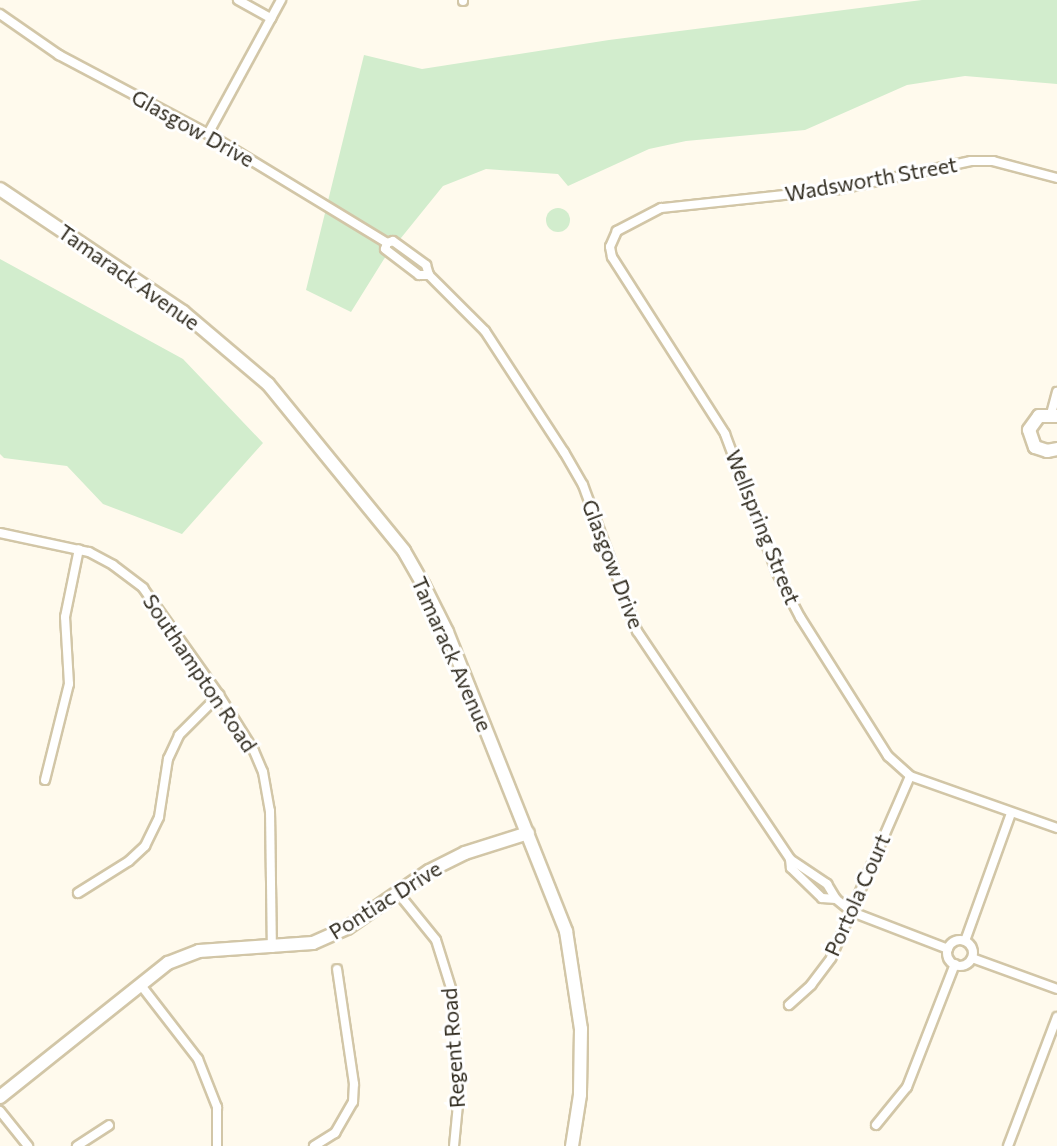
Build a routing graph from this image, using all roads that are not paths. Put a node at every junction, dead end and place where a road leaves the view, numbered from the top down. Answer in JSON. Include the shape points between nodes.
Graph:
{"nodes":[{"id":1,"x":238,"y":0,"type":"edge"},
{"id":2,"x":281,"y":0,"type":"edge"},
{"id":3,"x":0,"y":14,"type":"edge"},
{"id":4,"x":271,"y":18,"type":"junction"},
{"id":5,"x":208,"y":134,"type":"junction"},
{"id":6,"x":1057,"y":178,"type":"edge"},
{"id":7,"x":0,"y":189,"type":"edge"},
{"id":8,"x":617,"y":231,"type":"joint"},
{"id":9,"x":1057,"y":392,"type":"edge"},
{"id":10,"x":1054,"y":415,"type":"edge"},
{"id":11,"x":1057,"y":448,"type":"edge"},
{"id":12,"x":0,"y":533,"type":"edge"},
{"id":13,"x":79,"y":549,"type":"junction"},
{"id":14,"x":219,"y":695,"type":"junction"},
{"id":15,"x":910,"y":776,"type":"junction"},
{"id":16,"x":45,"y":780,"type":"dead end"},
{"id":17,"x":1011,"y":813,"type":"junction"},
{"id":18,"x":1057,"y":828,"type":"edge"},
{"id":19,"x":528,"y":833,"type":"junction"},
{"id":20,"x":790,"y":859,"type":"junction"},
{"id":21,"x":815,"y":874,"type":"junction"},
{"id":22,"x":807,"y":883,"type":"junction"},
{"id":23,"x":398,"y":892,"type":"junction"},
{"id":24,"x":78,"y":893,"type":"dead end"},
{"id":25,"x":836,"y":899,"type":"junction"},
{"id":26,"x":852,"y":912,"type":"junction"},
{"id":27,"x":965,"y":941,"type":"junction"},
{"id":28,"x":272,"y":948,"type":"junction"},
{"id":29,"x":948,"y":949,"type":"junction"},
{"id":30,"x":972,"y":958,"type":"junction"},
{"id":31,"x":955,"y":964,"type":"junction"},
{"id":32,"x":337,"y":969,"type":"dead end"},
{"id":33,"x":140,"y":984,"type":"junction"},
{"id":34,"x":1057,"y":989,"type":"edge"},
{"id":35,"x":789,"y":1005,"type":"dead end"},
{"id":36,"x":1057,"y":1017,"type":"edge"},
{"id":37,"x":0,"y":1097,"type":"edge"},
{"id":38,"x":0,"y":1111,"type":"edge"},
{"id":39,"x":109,"y":1125,"type":"dead end"},
{"id":40,"x":876,"y":1125,"type":"dead end"},
{"id":41,"x":28,"y":1146,"type":"edge"},
{"id":42,"x":77,"y":1146,"type":"edge"},
{"id":43,"x":217,"y":1146,"type":"edge"},
{"id":44,"x":314,"y":1146,"type":"edge"},
{"id":45,"x":454,"y":1146,"type":"edge"},
{"id":46,"x":572,"y":1146,"type":"edge"},
{"id":47,"x":1008,"y":1146,"type":"edge"}],
"edges":[{"from":1,"to":4,"type":"street"},
{"from":2,"to":4,"type":"street"},
{"from":3,"to":5,"type":"street","name":"Glasgow Drive","via":[[59,55]]},
{"from":4,"to":5,"type":"street"},
{"from":5,"to":20,"type":"street","name":"Glasgow Drive","via":[[387,243],[385,249],[419,275],[429,275],[485,331],[583,485],[637,631]]},
{"from":6,"to":8,"type":"street","name":"Wadsworth Street","via":[[993,161],[970,161],[840,189],[662,208]]},
{"from":7,"to":19,"type":"main road","name":"Tamarack Avenue","via":[[183,312],[231,350],[283,403],[404,551],[424,585]]},
{"from":8,"to":15,"type":"street","name":"Wellspring Street","via":[[610,247],[612,257],[725,434],[777,573],[800,616],[876,740]]},
{"from":9,"to":10,"type":"street"},
{"from":10,"to":11,"type":"main road","via":[[1034,419],[1029,437],[1041,450]]},
{"from":12,"to":13,"type":"street","name":"Southampton Road"},
{"from":13,"to":14,"type":"street","name":"Southampton Road","via":[[113,565],[143,588]]},
{"from":13,"to":16,"type":"street","via":[[65,617],[69,684]]},
{"from":14,"to":24,"type":"street","via":[[187,725],[176,743],[162,783],[159,817],[145,846],[129,861]]},
{"from":14,"to":28,"type":"street","name":"Southampton Road","via":[[263,772],[270,811]]},
{"from":15,"to":17,"type":"street","name":"Wellspring Street"},
{"from":15,"to":26,"type":"street","name":"Portola Court"},
{"from":17,"to":18,"type":"street","name":"Wellspring Street"},
{"from":17,"to":27,"type":"street"},
{"from":19,"to":23,"type":"main road","name":"Pontiac Drive","via":[[465,853]]},
{"from":19,"to":46,"type":"main road","name":"Tamarack Avenue","via":[[566,931],[575,978],[581,1029],[580,1095]]},
{"from":20,"to":21,"type":"street","name":"Glasgow Drive"},
{"from":20,"to":22,"type":"street","name":"Glasgow Drive","via":[[791,868]]},
{"from":21,"to":22,"type":"street"},
{"from":21,"to":25,"type":"street","name":"Glasgow Drive"},
{"from":22,"to":25,"type":"street","name":"Glasgow Drive","via":[[822,898]]},
{"from":23,"to":28,"type":"main road","name":"Pontiac Drive","via":[[347,928],[304,945]]},
{"from":23,"to":45,"type":"street","name":"Regent Road","via":[[436,940],[452,991],[459,1094]]},
{"from":25,"to":26,"type":"street","name":"Glasgow Drive"},
{"from":26,"to":29,"type":"street","name":"Glasgow Drive"},
{"from":26,"to":35,"type":"street","name":"Portola Court","via":[[831,958],[811,985]]},
{"from":27,"to":29,"type":"street","via":[[957,940]]},
{"from":27,"to":30,"type":"street","via":[[971,947]]},
{"from":28,"to":33,"type":"main road","name":"Pontiac Drive","via":[[199,951],[168,963]]},
{"from":29,"to":31,"type":"street","via":[[948,957]]},
{"from":30,"to":31,"type":"street","via":[[965,964]]},
{"from":30,"to":34,"type":"street"},
{"from":31,"to":40,"type":"street","via":[[907,1087]]},
{"from":32,"to":44,"type":"street","via":[[354,1084],[352,1102],[335,1133]]},
{"from":33,"to":37,"type":"main road","name":"Pontiac Drive"},
{"from":33,"to":43,"type":"street","via":[[198,1059],[217,1107]]},
{"from":36,"to":47,"type":"street"},
{"from":38,"to":41,"type":"street"},
{"from":39,"to":42,"type":"street"}]}
